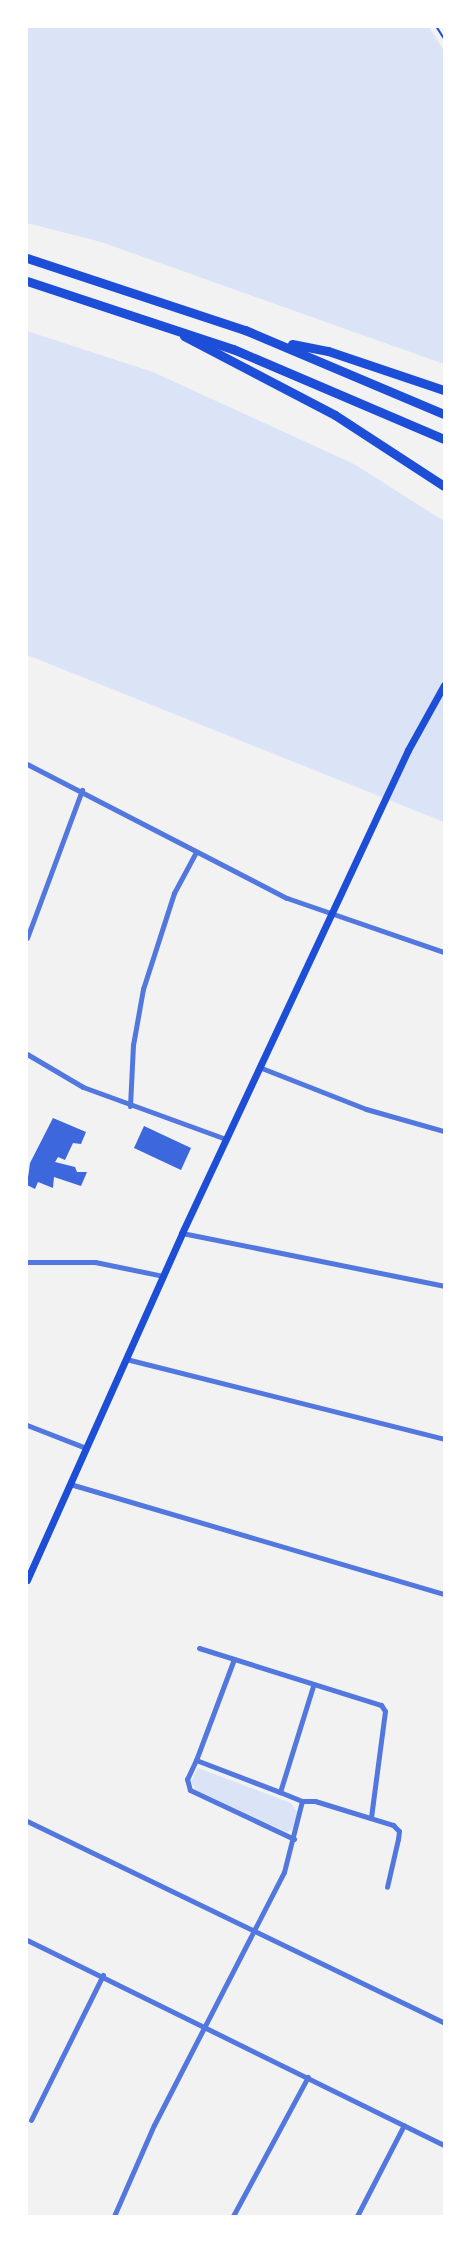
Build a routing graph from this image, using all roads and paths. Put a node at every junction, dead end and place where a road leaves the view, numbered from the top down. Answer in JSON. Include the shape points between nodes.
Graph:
{"nodes":[{"id":1,"x":437,"y":27,"type":"edge"},
{"id":2,"x":444,"y":38,"type":"edge"},
{"id":3,"x":27,"y":258,"type":"edge"},
{"id":4,"x":27,"y":281,"type":"edge"},
{"id":5,"x":164,"y":325,"type":"junction"},
{"id":6,"x":269,"y":339,"type":"junction"},
{"id":7,"x":444,"y":390,"type":"edge"},
{"id":8,"x":444,"y":414,"type":"edge"},
{"id":9,"x":444,"y":439,"type":"edge"},
{"id":10,"x":444,"y":486,"type":"edge"},
{"id":11,"x":443,"y":687,"type":"edge"},
{"id":12,"x":27,"y":764,"type":"edge"},
{"id":13,"x":82,"y":790,"type":"junction"},
{"id":14,"x":196,"y":852,"type":"junction"},
{"id":15,"x":331,"y":914,"type":"junction"},
{"id":16,"x":27,"y":938,"type":"edge"},
{"id":17,"x":444,"y":952,"type":"edge"},
{"id":18,"x":27,"y":1054,"type":"edge"},
{"id":19,"x":259,"y":1067,"type":"junction"},
{"id":20,"x":130,"y":1106,"type":"junction"},
{"id":21,"x":444,"y":1131,"type":"edge"},
{"id":22,"x":226,"y":1139,"type":"junction"},
{"id":23,"x":182,"y":1233,"type":"junction"},
{"id":24,"x":27,"y":1262,"type":"edge"},
{"id":25,"x":163,"y":1276,"type":"junction"},
{"id":26,"x":444,"y":1286,"type":"edge"},
{"id":27,"x":126,"y":1359,"type":"junction"},
{"id":28,"x":27,"y":1425,"type":"edge"},
{"id":29,"x":444,"y":1439,"type":"edge"},
{"id":30,"x":86,"y":1448,"type":"junction"},
{"id":31,"x":70,"y":1484,"type":"junction"},
{"id":32,"x":27,"y":1580,"type":"edge"},
{"id":33,"x":444,"y":1594,"type":"edge"},
{"id":34,"x":199,"y":1648,"type":"dead end"},
{"id":35,"x":234,"y":1659,"type":"junction"},
{"id":36,"x":313,"y":1686,"type":"junction"},
{"id":37,"x":196,"y":1760,"type":"junction"},
{"id":38,"x":280,"y":1792,"type":"junction"},
{"id":39,"x":302,"y":1801,"type":"junction"},
{"id":40,"x":370,"y":1818,"type":"junction"},
{"id":41,"x":27,"y":1821,"type":"edge"},
{"id":42,"x":294,"y":1839,"type":"junction"},
{"id":43,"x":387,"y":1887,"type":"dead end"},
{"id":44,"x":255,"y":1930,"type":"junction"},
{"id":45,"x":27,"y":1940,"type":"edge"},
{"id":46,"x":103,"y":1975,"type":"junction"},
{"id":47,"x":444,"y":2023,"type":"edge"},
{"id":48,"x":205,"y":2027,"type":"junction"},
{"id":49,"x":308,"y":2077,"type":"junction"},
{"id":50,"x":31,"y":2120,"type":"dead end"},
{"id":51,"x":404,"y":2125,"type":"junction"},
{"id":52,"x":444,"y":2145,"type":"edge"},
{"id":53,"x":114,"y":2216,"type":"edge"},
{"id":54,"x":233,"y":2216,"type":"edge"},
{"id":55,"x":357,"y":2216,"type":"edge"}],
"edges":[{"from":1,"to":2,"type":"path"},
{"from":3,"to":6,"type":"highway"},
{"from":4,"to":5,"type":"highway"},
{"from":5,"to":9,"type":"highway","via":[[320,383]]},
{"from":5,"to":10,"type":"highway","via":[[334,415]]},
{"from":6,"to":7,"type":"highway","via":[[328,351]]},
{"from":6,"to":8,"type":"highway"},
{"from":11,"to":15,"type":"main road","via":[[414,738]]},
{"from":12,"to":13,"type":"street"},
{"from":13,"to":14,"type":"street"},
{"from":13,"to":16,"type":"street"},
{"from":14,"to":15,"type":"street","via":[[264,887]]},
{"from":14,"to":20,"type":"street","via":[[174,893],[143,989],[133,1045]]},
{"from":15,"to":17,"type":"street"},
{"from":15,"to":19,"type":"main road"},
{"from":18,"to":20,"type":"street","via":[[82,1087]]},
{"from":19,"to":21,"type":"street","via":[[366,1108]]},
{"from":19,"to":22,"type":"main road"},
{"from":20,"to":22,"type":"street"},
{"from":22,"to":23,"type":"main road"},
{"from":23,"to":25,"type":"main road"},
{"from":23,"to":26,"type":"street"},
{"from":24,"to":25,"type":"street","via":[[95,1262]]},
{"from":25,"to":27,"type":"main road"},
{"from":27,"to":29,"type":"street"},
{"from":27,"to":30,"type":"main road"},
{"from":28,"to":30,"type":"street"},
{"from":30,"to":31,"type":"main road"},
{"from":31,"to":32,"type":"main road"},
{"from":31,"to":33,"type":"street"},
{"from":34,"to":35,"type":"street"},
{"from":35,"to":36,"type":"street"},
{"from":35,"to":37,"type":"street"},
{"from":36,"to":38,"type":"street"},
{"from":36,"to":40,"type":"street","via":[[381,1705],[385,1711]]},
{"from":37,"to":38,"type":"street"},
{"from":37,"to":42,"type":"street","via":[[187,1779],[190,1790]]},
{"from":38,"to":39,"type":"street"},
{"from":39,"to":40,"type":"street","via":[[315,1801]]},
{"from":39,"to":42,"type":"street"},
{"from":40,"to":43,"type":"street","via":[[393,1825],[399,1831]]},
{"from":41,"to":44,"type":"street"},
{"from":42,"to":44,"type":"street","via":[[284,1872]]},
{"from":44,"to":47,"type":"street"},
{"from":44,"to":48,"type":"street"},
{"from":45,"to":46,"type":"street"},
{"from":46,"to":48,"type":"street"},
{"from":46,"to":50,"type":"street"},
{"from":48,"to":49,"type":"street"},
{"from":48,"to":53,"type":"street","via":[[125,2185]]},
{"from":49,"to":51,"type":"street"},
{"from":49,"to":54,"type":"street"},
{"from":51,"to":52,"type":"street"},
{"from":51,"to":55,"type":"street"}]}
